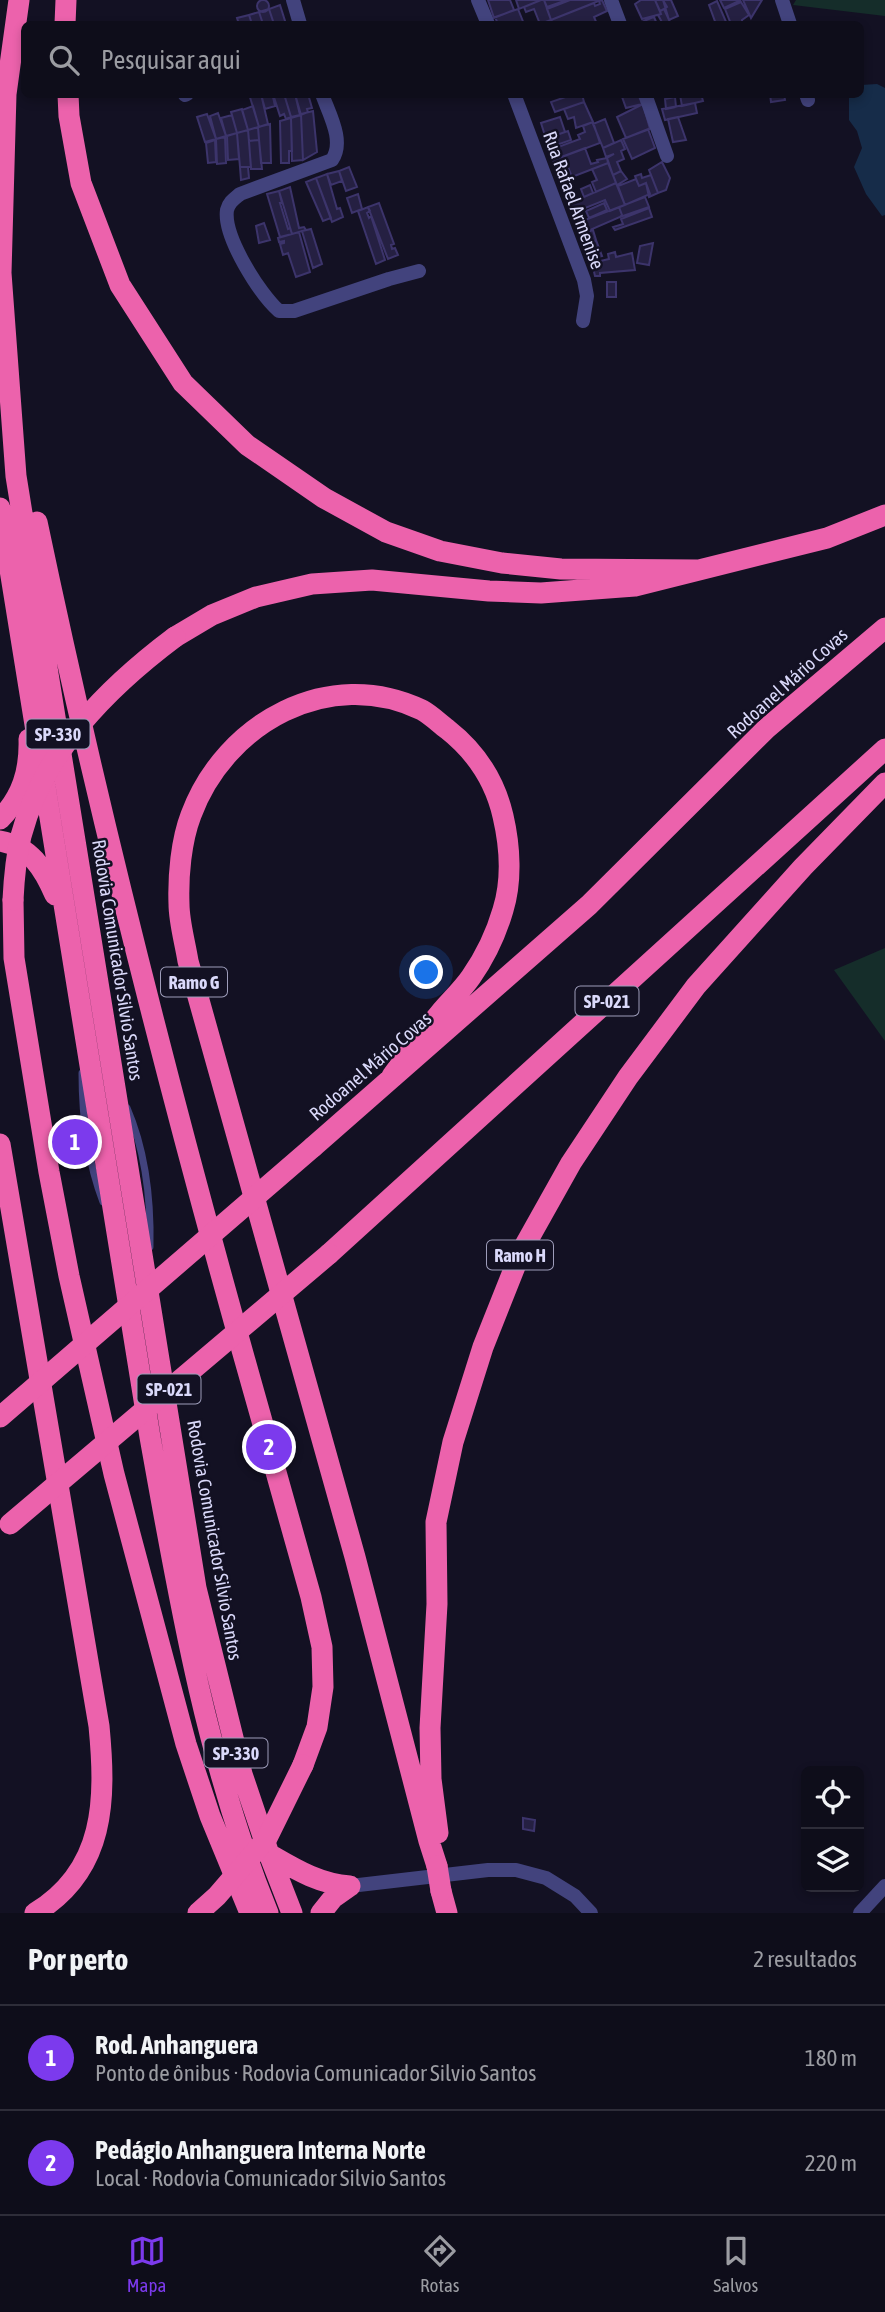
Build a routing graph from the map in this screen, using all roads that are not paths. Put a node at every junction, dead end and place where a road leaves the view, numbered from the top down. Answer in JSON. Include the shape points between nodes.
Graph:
{"nodes":[{"id":1,"x":19,"y":0,"type":"edge"},
{"id":2,"x":66,"y":0,"type":"edge"},
{"id":3,"x":292,"y":0,"type":"edge"},
{"id":4,"x":478,"y":0,"type":"edge"},
{"id":5,"x":611,"y":0,"type":"edge"},
{"id":6,"x":782,"y":0,"type":"edge"},
{"id":7,"x":65,"y":21,"type":"edge"},
{"id":8,"x":299,"y":21,"type":"edge"},
{"id":9,"x":487,"y":21,"type":"edge"},
{"id":10,"x":619,"y":21,"type":"edge"},
{"id":11,"x":789,"y":21,"type":"edge"},
{"id":12,"x":68,"y":98,"type":"edge"},
{"id":13,"x":323,"y":98,"type":"edge"},
{"id":14,"x":516,"y":98,"type":"edge"},
{"id":15,"x":646,"y":98,"type":"edge"},
{"id":16,"x":667,"y":156,"type":"dead end"},
{"id":17,"x":419,"y":271,"type":"dead end"},
{"id":18,"x":583,"y":321,"type":"dead end"},
{"id":19,"x":9,"y":387,"type":"junction"},
{"id":20,"x":0,"y":508,"type":"edge"},
{"id":21,"x":885,"y":515,"type":"edge"},
{"id":22,"x":698,"y":570,"type":"junction"},
{"id":23,"x":885,"y":628,"type":"edge"},
{"id":24,"x":25,"y":667,"type":"junction"},
{"id":25,"x":885,"y":749,"type":"edge"},
{"id":26,"x":885,"y":783,"type":"edge"},
{"id":27,"x":0,"y":819,"type":"edge"},
{"id":28,"x":0,"y":841,"type":"edge"},
{"id":29,"x":68,"y":928,"type":"junction"},
{"id":30,"x":392,"y":1076,"type":"junction"},
{"id":31,"x":0,"y":1144,"type":"edge"},
{"id":32,"x":0,"y":1417,"type":"edge"},
{"id":33,"x":264,"y":1428,"type":"tunnel mouth"},
{"id":34,"x":274,"y":1465,"type":"tunnel mouth"},
{"id":35,"x":5,"y":1528,"type":"edge"},
{"id":36,"x":434,"y":1841,"type":"junction"},
{"id":37,"x":268,"y":1854,"type":"junction"},
{"id":38,"x":350,"y":1886,"type":"junction"},
{"id":39,"x":885,"y":1886,"type":"edge"},
{"id":40,"x":35,"y":1913,"type":"edge"},
{"id":41,"x":198,"y":1913,"type":"edge"},
{"id":42,"x":250,"y":1913,"type":"edge"},
{"id":43,"x":268,"y":1913,"type":"edge"},
{"id":44,"x":292,"y":1913,"type":"edge"},
{"id":45,"x":321,"y":1913,"type":"edge"},
{"id":46,"x":447,"y":1913,"type":"edge"},
{"id":47,"x":591,"y":1913,"type":"edge"},
{"id":48,"x":860,"y":1913,"type":"edge"}],
"edges":[{"from":1,"to":19,"type":"highway","name":"Rodovia Comunicador Silvio Santos","number":"SP-330","via":[[6,94],[2,193],[1,273]]},
{"from":2,"to":7,"type":"highway"},
{"from":3,"to":8,"type":"street"},
{"from":4,"to":9,"type":"street"},
{"from":5,"to":10,"type":"street"},
{"from":6,"to":11,"type":"street"},
{"from":12,"to":22,"type":"highway","via":[[81,183],[120,285],[183,383],[247,445],[335,504],[386,532],[440,551],[561,569]]},
{"from":13,"to":17,"type":"street","via":[[338,152],[332,160],[240,194],[230,202],[227,212],[235,246],[266,300],[279,311],[294,311]]},
{"from":14,"to":18,"type":"street","name":"Rua Rafael Armenise","via":[[584,280]]},
{"from":15,"to":16,"type":"street"},
{"from":19,"to":33,"type":"highway","via":[[97,799]]},
{"from":19,"to":37,"type":"highway","name":"Rodovia Comunicador Silvio Santos","number":"SP-330","via":[[16,477],[196,1588],[242,1774]]},
{"from":20,"to":24,"type":"highway","number":"SP-330"},
{"from":21,"to":22,"type":"highway","via":[[827,538]]},
{"from":22,"to":42,"type":"highway","bridge":true,"via":[[635,586],[541,593],[372,580],[312,583],[256,597],[174,637],[93,707],[59,752],[21,835],[13,900],[14,958],[69,1276],[111,1461],[186,1744]]},
{"from":23,"to":30,"type":"highway","name":"Rodoanel Mário Covas","via":[[766,729],[589,905]]},
{"from":24,"to":27,"type":"highway","via":[[29,755],[25,781]]},
{"from":24,"to":29,"type":"highway","number":"SP-330"},
{"from":25,"to":35,"type":"highway","number":"SP-021","bridge":true,"via":[[329,1254]]},
{"from":26,"to":36,"type":"highway","number":"Ramo H","via":[[696,986],[571,1163],[520,1254],[475,1370],[436,1522],[430,1728]]},
{"from":28,"to":29,"type":"highway","via":[[33,856],[41,866]]},
{"from":29,"to":43,"type":"highway","number":"SP-330","via":[[150,1437],[197,1687],[221,1780]]},
{"from":30,"to":32,"type":"highway","name":"Rodoanel Mário Covas","bridge":true},
{"from":30,"to":36,"type":"highway","number":"Ramo G","via":[[489,948],[504,908],[508,839],[488,775],[466,744],[424,711],[389,698],[316,697],[261,725],[230,752],[203,786],[181,857],[179,905],[188,961]]},
{"from":31,"to":40,"type":"highway","via":[[104,1773],[93,1845],[68,1886]]},
{"from":34,"to":41,"type":"highway","bridge":true,"via":[[322,1647],[317,1727],[267,1838]]},
{"from":36,"to":46,"type":"highway","number":"Ramo H","bridge":true},
{"from":37,"to":38,"type":"highway","via":[[316,1880]]},
{"from":37,"to":44,"type":"highway","name":"Rodovia Comunicador Silvio Santos","number":"SP-330"},
{"from":38,"to":45,"type":"highway"},
{"from":38,"to":47,"type":"street","via":[[516,1870],[546,1878],[575,1896]]},
{"from":39,"to":48,"type":"street"}]}
